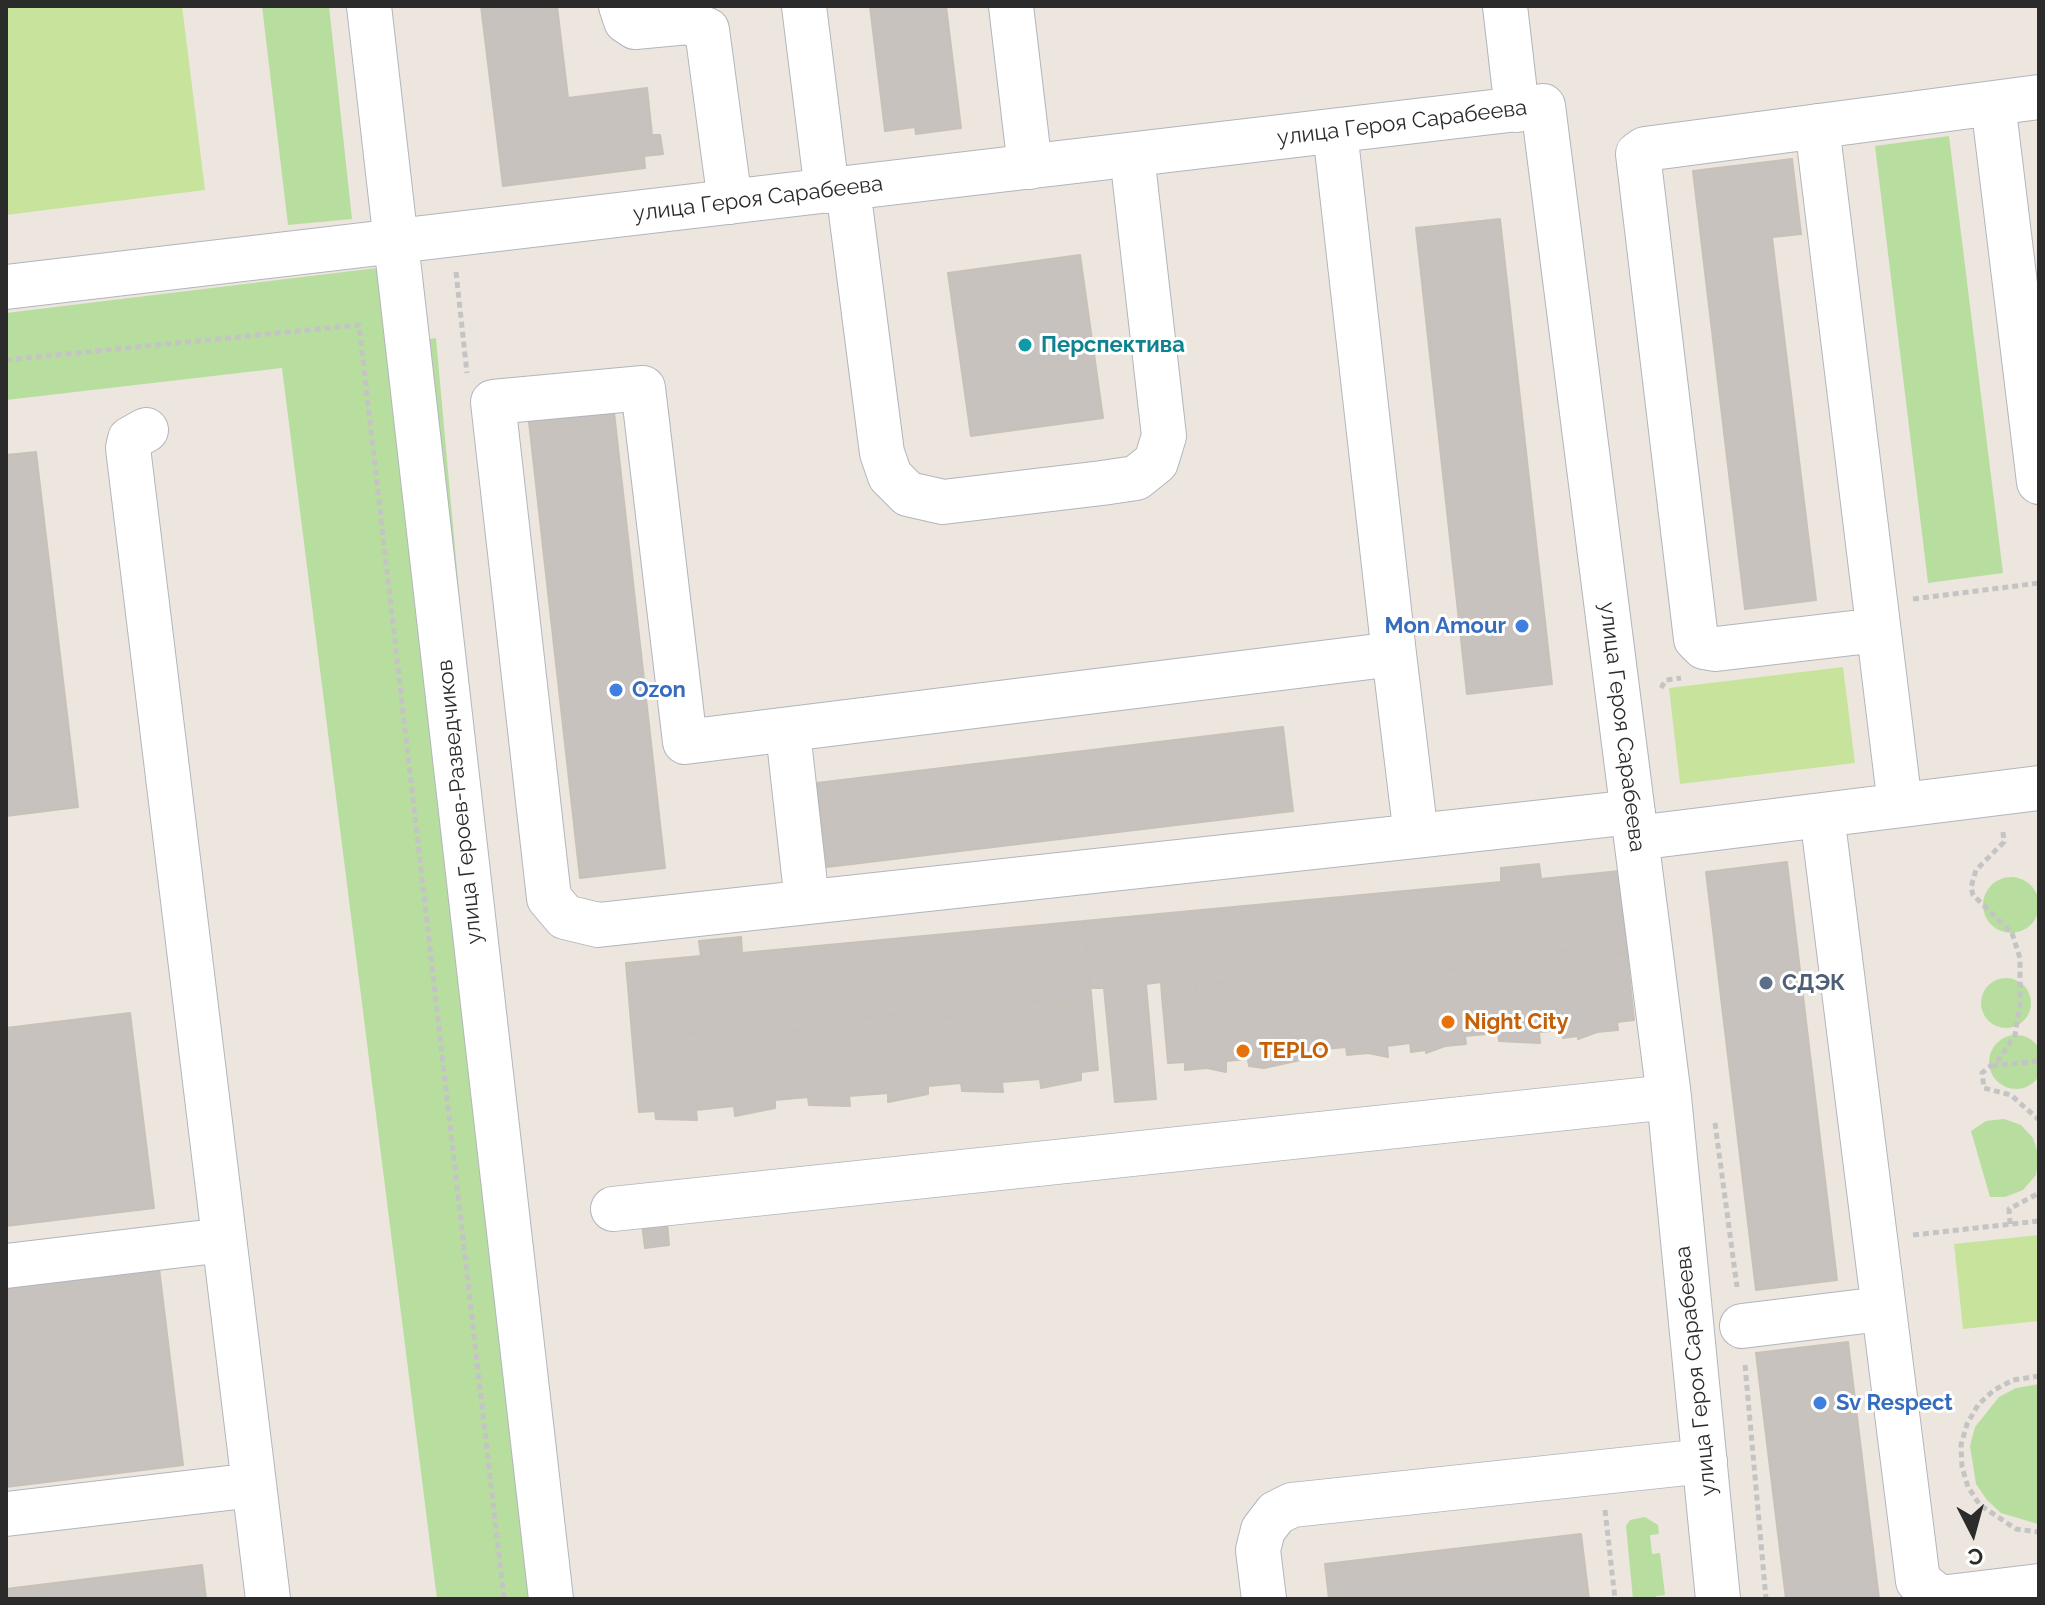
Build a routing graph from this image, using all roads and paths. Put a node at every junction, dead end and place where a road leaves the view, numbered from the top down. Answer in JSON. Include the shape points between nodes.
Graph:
{"nodes":[{"id":1,"x":369,"y":6,"type":"edge"},
{"id":2,"x":621,"y":6,"type":"edge"},
{"id":3,"x":804,"y":6,"type":"edge"},
{"id":4,"x":1011,"y":6,"type":"edge"},
{"id":5,"x":1505,"y":6,"type":"edge"},
{"id":6,"x":2039,"y":97,"type":"edge"},
{"id":7,"x":1993,"y":103,"type":"junction"},
{"id":8,"x":1517,"y":110,"type":"junction"},
{"id":9,"x":1817,"y":126,"type":"junction"},
{"id":10,"x":1335,"y":131,"type":"junction"},
{"id":11,"x":1132,"y":155,"type":"junction"},
{"id":12,"x":1030,"y":167,"type":"junction"},
{"id":13,"x":837,"y":190,"type":"junction"},
{"id":14,"x":730,"y":202,"type":"junction"},
{"id":15,"x":397,"y":242,"type":"junction"},
{"id":16,"x":6,"y":287,"type":"edge"},
{"id":17,"x":6,"y":360,"type":"edge"},
{"id":18,"x":146,"y":430,"type":"dead end"},
{"id":19,"x":2039,"y":482,"type":"edge"},
{"id":20,"x":2039,"y":583,"type":"edge"},
{"id":21,"x":1876,"y":617,"type":"junction"},
{"id":22,"x":1394,"y":654,"type":"junction"},
{"id":23,"x":1696,"y":677,"type":"dead end"},
{"id":24,"x":1662,"y":700,"type":"dead end"},
{"id":25,"x":788,"y":732,"type":"junction"},
{"id":26,"x":2039,"y":788,"type":"edge"},
{"id":27,"x":1900,"y":805,"type":"junction"},
{"id":28,"x":1822,"y":815,"type":"junction"},
{"id":29,"x":1634,"y":825,"type":"junction"},
{"id":30,"x":2015,"y":827,"type":"dead end"},
{"id":31,"x":2003,"y":828,"type":"junction"},
{"id":32,"x":1988,"y":830,"type":"dead end"},
{"id":33,"x":1416,"y":836,"type":"junction"},
{"id":34,"x":807,"y":902,"type":"junction"},
{"id":35,"x":2039,"y":1061,"type":"edge"},
{"id":36,"x":1990,"y":1067,"type":"junction"},
{"id":37,"x":1669,"y":1097,"type":"junction"},
{"id":38,"x":1714,"y":1110,"type":"dead end"},
{"id":39,"x":2039,"y":1120,"type":"edge"},
{"id":40,"x":2039,"y":1193,"type":"edge"},
{"id":41,"x":613,"y":1209,"type":"dead end"},
{"id":42,"x":2039,"y":1221,"type":"edge"},
{"id":43,"x":2010,"y":1224,"type":"junction"},
{"id":44,"x":224,"y":1240,"type":"junction"},
{"id":45,"x":1873,"y":1240,"type":"junction"},
{"id":46,"x":6,"y":1266,"type":"edge"},
{"id":47,"x":1881,"y":1309,"type":"junction"},
{"id":48,"x":1742,"y":1326,"type":"junction"},
{"id":49,"x":2039,"y":1376,"type":"edge"},
{"id":50,"x":1705,"y":1461,"type":"junction"},
{"id":51,"x":254,"y":1485,"type":"junction"},
{"id":52,"x":1605,"y":1505,"type":"dead end"},
{"id":53,"x":6,"y":1514,"type":"edge"},
{"id":54,"x":2039,"y":1532,"type":"edge"},
{"id":55,"x":2039,"y":1586,"type":"edge"},
{"id":56,"x":268,"y":1599,"type":"edge"},
{"id":57,"x":504,"y":1599,"type":"edge"},
{"id":58,"x":551,"y":1599,"type":"edge"},
{"id":59,"x":1264,"y":1599,"type":"edge"},
{"id":60,"x":1615,"y":1599,"type":"edge"},
{"id":61,"x":1718,"y":1599,"type":"edge"},
{"id":62,"x":1766,"y":1599,"type":"edge"}],
"edges":[{"from":1,"to":15,"type":"street","name":"улица Героев-Разведчиков"},
{"from":2,"to":14,"type":"street","via":[[626,21],[635,27],[688,22],[707,30]]},
{"from":3,"to":13,"type":"street"},
{"from":4,"to":12,"type":"street"},
{"from":5,"to":8,"type":"street"},
{"from":6,"to":7,"type":"street"},
{"from":7,"to":9,"type":"street"},
{"from":7,"to":19,"type":"street"},
{"from":8,"to":10,"type":"street","name":"улица Героя Сарабеева"},
{"from":8,"to":29,"type":"street","name":"улица Героя Сарабеева","via":[[1543,106]]},
{"from":9,"to":21,"type":"street"},
{"from":9,"to":21,"type":"street","via":[[1645,149],[1638,154],[1639,180],[1696,639],[1716,649]]},
{"from":10,"to":11,"type":"street","name":"улица Героя Сарабеева"},
{"from":10,"to":22,"type":"street"},
{"from":11,"to":12,"type":"street","name":"улица Героя Сарабеева"},
{"from":11,"to":13,"type":"street","via":[[1164,436],[1156,462],[1136,478],[1070,487],[943,502],[908,494],[890,476]]},
{"from":12,"to":13,"type":"street","name":"улица Героя Сарабеева"},
{"from":13,"to":14,"type":"street","name":"улица Героя Сарабеева"},
{"from":14,"to":15,"type":"street","name":"улица Героя Сарабеева"},
{"from":15,"to":16,"type":"street","name":"улица Героя Сарабеева"},
{"from":15,"to":58,"type":"street","name":"улица Героев-Разведчиков"},
{"from":17,"to":57,"type":"path","via":[[359,325]]},
{"from":18,"to":44,"type":"street","via":[[135,433],[128,448]]},
{"from":20,"to":21,"type":"path"},
{"from":21,"to":27,"type":"street"},
{"from":22,"to":25,"type":"street"},
{"from":22,"to":33,"type":"street"},
{"from":23,"to":24,"type":"path","via":[[1666,680],[1660,685]]},
{"from":25,"to":34,"type":"street"},
{"from":25,"to":34,"type":"street","via":[[685,742],[643,388],[493,402],[549,898],[565,917],[598,925]]},
{"from":26,"to":27,"type":"street"},
{"from":27,"to":28,"type":"street"},
{"from":28,"to":29,"type":"street"},
{"from":28,"to":45,"type":"street"},
{"from":29,"to":33,"type":"street"},
{"from":29,"to":37,"type":"street","name":"улица Героя Сарабеева"},
{"from":30,"to":31,"type":"path"},
{"from":31,"to":32,"type":"path"},
{"from":31,"to":36,"type":"path","via":[[2004,842],[1976,870],[1971,887],[2012,933],[2021,970],[2015,1035]]},
{"from":33,"to":34,"type":"street"},
{"from":35,"to":36,"type":"path"},
{"from":36,"to":39,"type":"path","via":[[1982,1073],[1984,1088],[2011,1095]]},
{"from":37,"to":41,"type":"street"},
{"from":37,"to":50,"type":"street","name":"улица Героя Сарабеева"},
{"from":38,"to":48,"type":"path"},
{"from":40,"to":43,"type":"path","via":[[2009,1209]]},
{"from":42,"to":43,"type":"path"},
{"from":43,"to":45,"type":"path"},
{"from":44,"to":46,"type":"street"},
{"from":44,"to":51,"type":"street"},
{"from":45,"to":47,"type":"street"},
{"from":47,"to":48,"type":"street"},
{"from":47,"to":55,"type":"street","via":[[1918,1581],[1940,1598]]},
{"from":48,"to":62,"type":"path"},
{"from":49,"to":54,"type":"path","via":[[1994,1390],[1978,1405],[1961,1445],[1962,1467],[1980,1505],[2016,1529]]},
{"from":50,"to":59,"type":"street","via":[[1292,1505],[1276,1513],[1263,1530],[1258,1550]]},
{"from":50,"to":61,"type":"street","name":"улица Героя Сарабеева"},
{"from":51,"to":53,"type":"street"},
{"from":51,"to":56,"type":"street"},
{"from":52,"to":60,"type":"path"}]}
